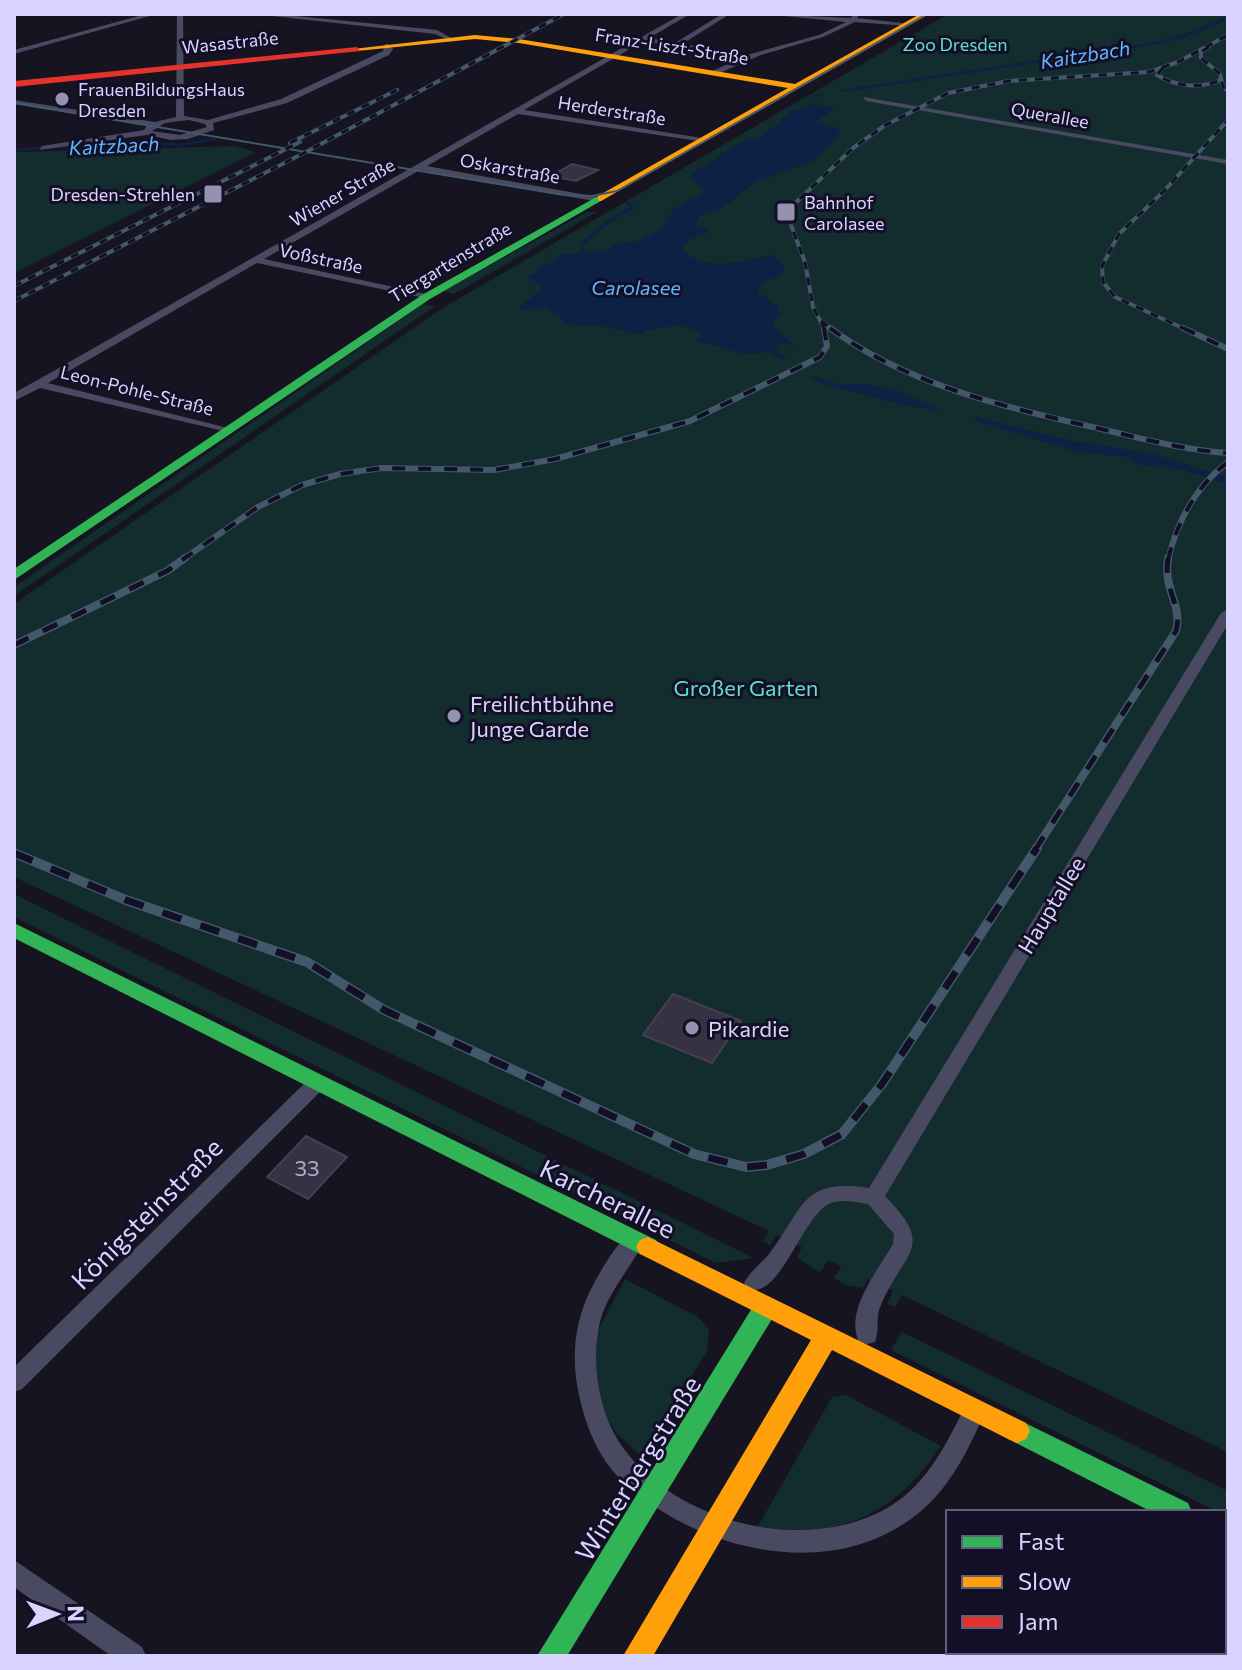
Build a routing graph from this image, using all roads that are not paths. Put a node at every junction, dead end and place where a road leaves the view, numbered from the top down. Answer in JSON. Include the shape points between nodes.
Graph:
{"nodes":[{"id":1,"x":154,"y":14,"type":"edge"},
{"id":2,"x":180,"y":14,"type":"edge"},
{"id":3,"x":256,"y":14,"type":"edge"},
{"id":4,"x":687,"y":14,"type":"edge"},
{"id":5,"x":727,"y":14,"type":"edge"},
{"id":6,"x":766,"y":14,"type":"edge"},
{"id":7,"x":925,"y":14,"type":"edge"},
{"id":8,"x":854,"y":17,"type":"edge"},
{"id":9,"x":908,"y":24,"type":"junction"},
{"id":10,"x":450,"y":39,"type":"junction"},
{"id":11,"x":642,"y":39,"type":"junction"},
{"id":12,"x":387,"y":45,"type":"junction"},
{"id":13,"x":676,"y":45,"type":"junction"},
{"id":14,"x":14,"y":52,"type":"edge"},
{"id":15,"x":612,"y":56,"type":"junction"},
{"id":16,"x":749,"y":58,"type":"junction"},
{"id":17,"x":179,"y":67,"type":"junction"},
{"id":18,"x":715,"y":73,"type":"junction"},
{"id":19,"x":14,"y":84,"type":"edge"},
{"id":20,"x":797,"y":87,"type":"junction"},
{"id":21,"x":866,"y":99,"type":"dead end"},
{"id":22,"x":14,"y":102,"type":"edge"},
{"id":23,"x":516,"y":111,"type":"junction"},
{"id":24,"x":180,"y":118,"type":"junction"},
{"id":25,"x":208,"y":122,"type":"junction"},
{"id":26,"x":151,"y":128,"type":"junction"},
{"id":27,"x":702,"y":140,"type":"junction"},
{"id":28,"x":42,"y":148,"type":"dead end"},
{"id":29,"x":1228,"y":162,"type":"edge"},
{"id":30,"x":418,"y":167,"type":"junction"},
{"id":31,"x":597,"y":200,"type":"junction"},
{"id":32,"x":255,"y":260,"type":"junction"},
{"id":33,"x":426,"y":297,"type":"junction"},
{"id":34,"x":38,"y":384,"type":"junction"},
{"id":35,"x":14,"y":398,"type":"edge"},
{"id":36,"x":228,"y":431,"type":"junction"},
{"id":37,"x":14,"y":576,"type":"edge"},
{"id":38,"x":1228,"y":613,"type":"edge"},
{"id":39,"x":14,"y":930,"type":"edge"},
{"id":40,"x":317,"y":1083,"type":"junction"},
{"id":41,"x":874,"y":1197,"type":"junction"},
{"id":42,"x":634,"y":1241,"type":"junction"},
{"id":43,"x":755,"y":1283,"type":"dead end"},
{"id":44,"x":766,"y":1307,"type":"junction"},
{"id":45,"x":867,"y":1335,"type":"dead end"},
{"id":46,"x":827,"y":1336,"type":"junction"},
{"id":47,"x":14,"y":1382,"type":"edge"},
{"id":48,"x":975,"y":1410,"type":"junction"},
{"id":49,"x":653,"y":1492,"type":"junction"},
{"id":50,"x":1175,"y":1510,"type":"edge"},
{"id":51,"x":713,"y":1527,"type":"junction"},
{"id":52,"x":14,"y":1572,"type":"edge"},
{"id":53,"x":133,"y":1656,"type":"edge"},
{"id":54,"x":551,"y":1656,"type":"edge"},
{"id":55,"x":637,"y":1656,"type":"edge"}],
"edges":[{"from":1,"to":14,"type":"street"},
{"from":2,"to":17,"type":"street"},
{"from":3,"to":10,"type":"street","name":"Franz-Liszt-Straße","via":[[437,32]]},
{"from":4,"to":11,"type":"street","name":"Wiener Straße"},
{"from":5,"to":13,"type":"street"},
{"from":6,"to":8,"type":"street"},
{"from":7,"to":9,"type":"main road","name":"Tiergartenstraße"},
{"from":8,"to":9,"type":"street"},
{"from":8,"to":16,"type":"street","via":[[821,36]]},
{"from":9,"to":20,"type":"main road","name":"Tiergartenstraße"},
{"from":10,"to":12,"type":"main road","name":"Wasastraße"},
{"from":10,"to":15,"type":"main road","name":"Franz-Liszt-Straße","via":[[493,38]]},
{"from":11,"to":13,"type":"street"},
{"from":11,"to":15,"type":"street","name":"Wiener Straße"},
{"from":12,"to":17,"type":"main road","name":"Wasastraße"},
{"from":12,"to":25,"type":"street","via":[[386,53],[284,101]]},
{"from":13,"to":16,"type":"street"},
{"from":15,"to":18,"type":"main road","name":"Franz-Liszt-Straße"},
{"from":15,"to":23,"type":"street","name":"Wiener Straße"},
{"from":16,"to":18,"type":"street"},
{"from":17,"to":19,"type":"main road","name":"Wasastraße"},
{"from":17,"to":24,"type":"street"},
{"from":18,"to":20,"type":"main road","name":"Franz-Liszt-Straße"},
{"from":20,"to":27,"type":"main road","name":"Tiergartenstraße"},
{"from":21,"to":29,"type":"street","name":"Querallee"},
{"from":22,"to":26,"type":"street"},
{"from":23,"to":27,"type":"street","name":"Herderstraße"},
{"from":23,"to":30,"type":"street","name":"Wiener Straße"},
{"from":24,"to":25,"type":"street"},
{"from":24,"to":26,"type":"street"},
{"from":25,"to":26,"type":"street","via":[[207,131],[188,137],[168,138]]},
{"from":26,"to":28,"type":"street"},
{"from":27,"to":31,"type":"main road","name":"Tiergartenstraße"},
{"from":30,"to":31,"type":"street","name":"Oskarstraße"},
{"from":30,"to":32,"type":"street","name":"Wiener Straße"},
{"from":31,"to":33,"type":"main road","name":"Tiergartenstraße"},
{"from":32,"to":33,"type":"street","name":"Voßstraße"},
{"from":32,"to":34,"type":"street","name":"Wiener Straße"},
{"from":33,"to":36,"type":"main road","name":"Tiergartenstraße"},
{"from":34,"to":35,"type":"street","name":"Wiener Straße"},
{"from":34,"to":36,"type":"street","name":"Leon-Pohle-Straße"},
{"from":36,"to":37,"type":"main road","name":"Tiergartenstraße"},
{"from":38,"to":41,"type":"street","name":"Hauptallee"},
{"from":39,"to":40,"type":"main road","name":"Karcherallee"},
{"from":40,"to":42,"type":"main road","name":"Karcherallee"},
{"from":40,"to":47,"type":"street","name":"Königsteinstraße"},
{"from":41,"to":43,"type":"street","via":[[847,1193],[813,1204]]},
{"from":41,"to":45,"type":"street","via":[[904,1233],[903,1245],[868,1307]]},
{"from":42,"to":44,"type":"main road","name":"Karcherallee"},
{"from":42,"to":49,"type":"street","via":[[602,1290],[587,1331],[585,1362],[590,1395],[613,1453]]},
{"from":44,"to":46,"type":"main road","name":"Karcherallee"},
{"from":44,"to":49,"type":"main road","name":"Winterbergstraße"},
{"from":46,"to":48,"type":"main road","name":"Karcherallee"},
{"from":46,"to":51,"type":"main road"},
{"from":48,"to":50,"type":"main road","name":"Karcherallee"},
{"from":48,"to":51,"type":"street","via":[[948,1466],[928,1490],[872,1528],[855,1535],[771,1542]]},
{"from":49,"to":51,"type":"street"},
{"from":49,"to":54,"type":"main road","name":"Winterbergstraße"},
{"from":51,"to":55,"type":"main road"},
{"from":52,"to":53,"type":"street"}]}
